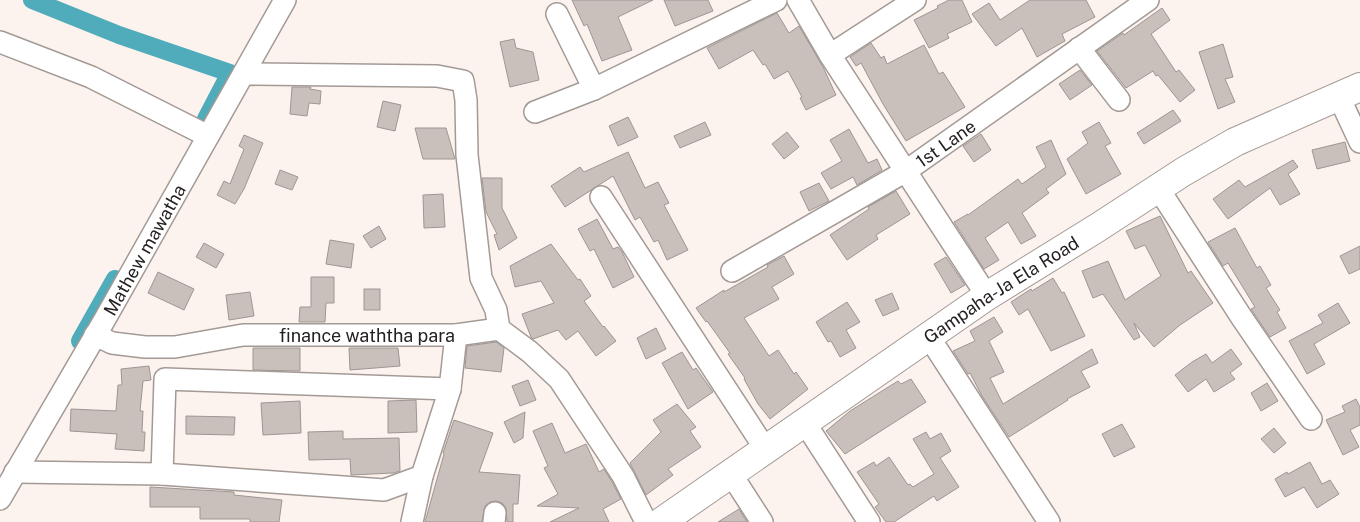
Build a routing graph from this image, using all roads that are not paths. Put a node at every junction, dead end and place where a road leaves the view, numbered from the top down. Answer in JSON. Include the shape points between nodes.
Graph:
{"nodes":[{"id":1,"x":285,"y":0,"type":"edge"},
{"id":2,"x":776,"y":0,"type":"edge"},
{"id":3,"x":798,"y":0,"type":"edge"},
{"id":4,"x":914,"y":0,"type":"edge"},
{"id":5,"x":1148,"y":0,"type":"edge"},
{"id":6,"x":556,"y":14,"type":"dead end"},
{"id":7,"x":0,"y":42,"type":"edge"},
{"id":8,"x":1079,"y":48,"type":"junction"},
{"id":9,"x":830,"y":55,"type":"junction"},
{"id":10,"x":244,"y":74,"type":"junction"},
{"id":11,"x":594,"y":88,"type":"junction"},
{"id":12,"x":1349,"y":92,"type":"edge"},
{"id":13,"x":1119,"y":100,"type":"dead end"},
{"id":14,"x":535,"y":112,"type":"dead end"},
{"id":15,"x":208,"y":136,"type":"junction"},
{"id":16,"x":1360,"y":142,"type":"edge"},
{"id":17,"x":906,"y":171,"type":"junction"},
{"id":18,"x":1158,"y":188,"type":"junction"},
{"id":19,"x":601,"y":197,"type":"dead end"},
{"id":20,"x":732,"y":271,"type":"dead end"},
{"id":21,"x":987,"y":296,"type":"junction"},
{"id":22,"x":499,"y":329,"type":"junction"},
{"id":23,"x":95,"y":335,"type":"junction"},
{"id":24,"x":456,"y":335,"type":"junction"},
{"id":25,"x":929,"y":337,"type":"junction"},
{"id":26,"x":450,"y":389,"type":"junction"},
{"id":27,"x":1312,"y":419,"type":"dead end"},
{"id":28,"x":805,"y":423,"type":"junction"},
{"id":29,"x":766,"y":450,"type":"junction"},
{"id":30,"x":15,"y":472,"type":"junction"},
{"id":31,"x":162,"y":474,"type":"junction"},
{"id":32,"x":731,"y":474,"type":"junction"},
{"id":33,"x":422,"y":476,"type":"junction"},
{"id":34,"x":0,"y":499,"type":"edge"},
{"id":35,"x":412,"y":522,"type":"edge"},
{"id":36,"x":646,"y":522,"type":"edge"},
{"id":37,"x":661,"y":522,"type":"edge"},
{"id":38,"x":762,"y":522,"type":"edge"},
{"id":39,"x":869,"y":522,"type":"edge"},
{"id":40,"x":1049,"y":522,"type":"edge"}],
"edges":[{"from":1,"to":10,"type":"street","name":"Mathew mawatha"},
{"from":2,"to":11,"type":"street"},
{"from":3,"to":9,"type":"street"},
{"from":4,"to":9,"type":"street"},
{"from":5,"to":8,"type":"street","name":"1st Lane"},
{"from":6,"to":11,"type":"street"},
{"from":7,"to":15,"type":"street","via":[[91,77]]},
{"from":8,"to":13,"type":"street"},
{"from":8,"to":17,"type":"street","name":"1st Lane"},
{"from":9,"to":17,"type":"street"},
{"from":10,"to":15,"type":"street","name":"Mathew mawatha"},
{"from":10,"to":22,"type":"street","via":[[437,76],[463,81],[467,155],[481,278],[496,310]]},
{"from":11,"to":14,"type":"street"},
{"from":12,"to":16,"type":"street"},
{"from":12,"to":18,"type":"highway","name":"Gampaha-Ja Ela Road","via":[[1235,142]]},
{"from":15,"to":23,"type":"street","name":"Mathew mawatha"},
{"from":17,"to":20,"type":"street","name":"1st Lane"},
{"from":17,"to":21,"type":"street"},
{"from":18,"to":21,"type":"highway","name":"Gampaha-Ja Ela Road"},
{"from":18,"to":27,"type":"street"},
{"from":19,"to":29,"type":"street"},
{"from":21,"to":25,"type":"highway","name":"Gampaha-Ja Ela Road"},
{"from":22,"to":24,"type":"street"},
{"from":22,"to":36,"type":"street","via":[[558,379],[623,476]]},
{"from":23,"to":24,"type":"street","name":"finance waththa para","via":[[112,343],[175,347],[243,335]]},
{"from":23,"to":30,"type":"street","name":"Mathew mawatha"},
{"from":24,"to":26,"type":"street","name":"finance waththa para"},
{"from":25,"to":28,"type":"highway","name":"Gampaha-Ja Ela Road"},
{"from":25,"to":40,"type":"street"},
{"from":26,"to":31,"type":"street","via":[[165,380]]},
{"from":26,"to":33,"type":"street","name":"finance waththa para"},
{"from":28,"to":29,"type":"highway","name":"Gampaha-Ja Ela Road"},
{"from":28,"to":39,"type":"street"},
{"from":29,"to":32,"type":"highway","name":"Gampaha-Ja Ela Road"},
{"from":30,"to":31,"type":"street"},
{"from":30,"to":34,"type":"street","name":"Mathew mawatha"},
{"from":31,"to":33,"type":"street","via":[[384,490]]},
{"from":32,"to":37,"type":"highway","name":"Gampaha-Ja Ela Road"},
{"from":32,"to":38,"type":"street"},
{"from":33,"to":35,"type":"street","name":"finance waththa para"}]}
